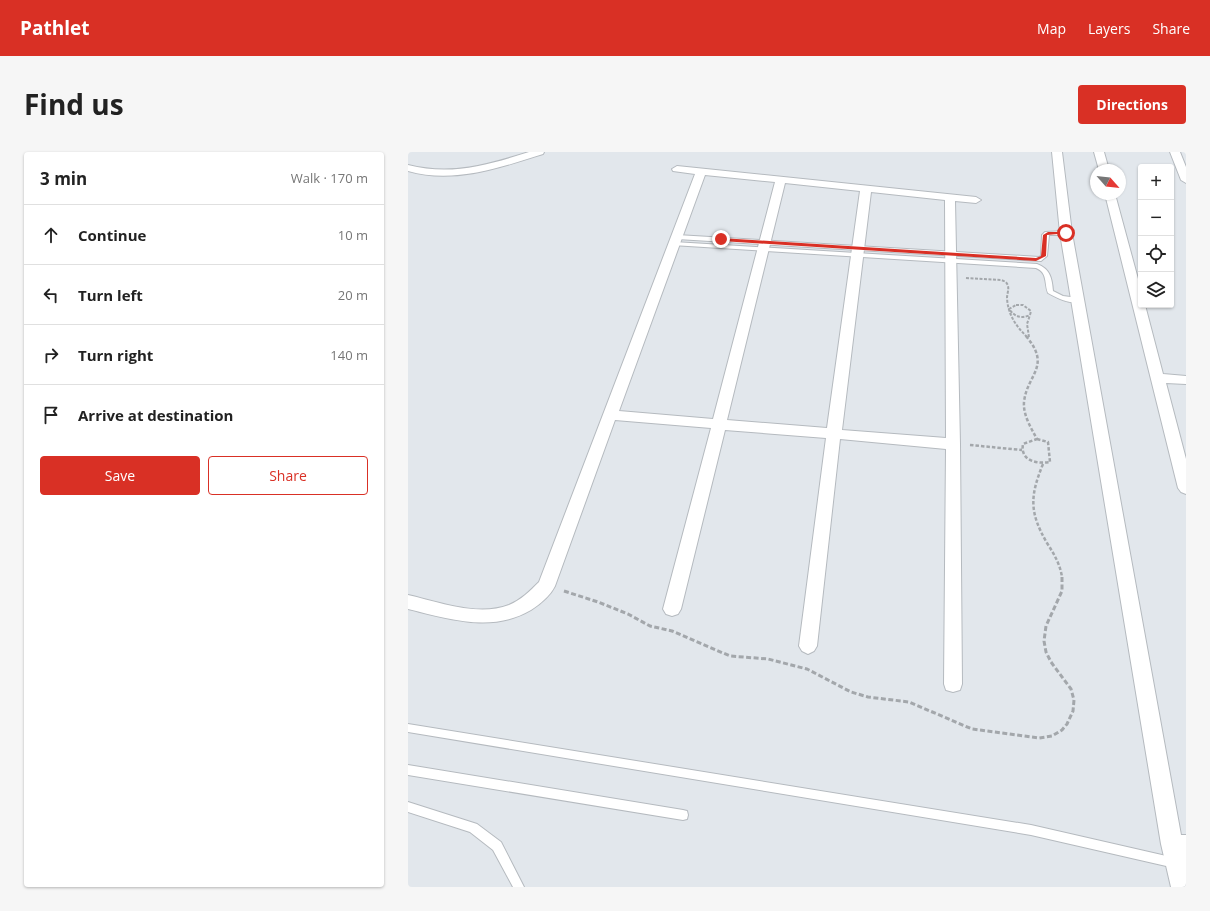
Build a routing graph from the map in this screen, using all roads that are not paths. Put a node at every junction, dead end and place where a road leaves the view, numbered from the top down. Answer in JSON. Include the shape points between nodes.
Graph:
{"nodes":[{"id":1,"x":539,"y":152,"type":"edge"},
{"id":2,"x":1057,"y":152,"type":"edge"},
{"id":3,"x":1099,"y":152,"type":"edge"},
{"id":4,"x":1175,"y":152,"type":"edge"},
{"id":5,"x":1102,"y":164,"type":"edge"},
{"id":6,"x":408,"y":168,"type":"edge"},
{"id":7,"x":677,"y":169,"type":"dead end"},
{"id":8,"x":701,"y":171,"type":"junction"},
{"id":9,"x":781,"y":179,"type":"junction"},
{"id":10,"x":1186,"y":180,"type":"edge"},
{"id":11,"x":866,"y":188,"type":"junction"},
{"id":12,"x":950,"y":198,"type":"junction"},
{"id":13,"x":976,"y":200,"type":"dead end"},
{"id":14,"x":1112,"y":200,"type":"edge"},
{"id":15,"x":1066,"y":233,"type":"junction"},
{"id":16,"x":676,"y":240,"type":"junction"},
{"id":17,"x":764,"y":245,"type":"junction"},
{"id":18,"x":857,"y":251,"type":"junction"},
{"id":19,"x":952,"y":257,"type":"junction"},
{"id":20,"x":1078,"y":300,"type":"junction"},
{"id":21,"x":1157,"y":378,"type":"junction"},
{"id":22,"x":1186,"y":380,"type":"edge"},
{"id":23,"x":611,"y":414,"type":"junction"},
{"id":24,"x":719,"y":424,"type":"junction"},
{"id":25,"x":834,"y":432,"type":"junction"},
{"id":26,"x":954,"y":444,"type":"junction"},
{"id":27,"x":1186,"y":488,"type":"edge"},
{"id":28,"x":408,"y":602,"type":"edge"},
{"id":29,"x":672,"y":609,"type":"dead end"},
{"id":30,"x":808,"y":646,"type":"dead end"},
{"id":31,"x":953,"y":684,"type":"dead end"},
{"id":32,"x":408,"y":728,"type":"edge"},
{"id":33,"x":408,"y":770,"type":"edge"},
{"id":34,"x":408,"y":808,"type":"edge"},
{"id":35,"x":683,"y":815,"type":"dead end"},
{"id":36,"x":1180,"y":866,"type":"edge"},
{"id":37,"x":518,"y":887,"type":"edge"}],
"edges":[{"from":1,"to":6,"type":"street","via":[[504,164],[467,171],[432,173]]},
{"from":2,"to":15,"type":"street"},
{"from":3,"to":5,"type":"street"},
{"from":4,"to":10,"type":"street"},
{"from":7,"to":8,"type":"street"},
{"from":8,"to":9,"type":"street"},
{"from":8,"to":16,"type":"street"},
{"from":9,"to":11,"type":"street"},
{"from":9,"to":17,"type":"street"},
{"from":11,"to":12,"type":"street"},
{"from":11,"to":18,"type":"street"},
{"from":12,"to":13,"type":"street"},
{"from":12,"to":19,"type":"street"},
{"from":14,"to":21,"type":"street"},
{"from":15,"to":19,"type":"lane","via":[[1045,235],[1044,256],[1041,259]]},
{"from":15,"to":20,"type":"street"},
{"from":16,"to":17,"type":"lane"},
{"from":16,"to":23,"type":"street"},
{"from":17,"to":18,"type":"lane"},
{"from":17,"to":24,"type":"street"},
{"from":18,"to":19,"type":"lane"},
{"from":18,"to":25,"type":"street"},
{"from":19,"to":20,"type":"lane","via":[[1044,268],[1048,272],[1050,292],[1062,298]]},
{"from":19,"to":26,"type":"street"},
{"from":20,"to":36,"type":"street"},
{"from":21,"to":22,"type":"street"},
{"from":21,"to":27,"type":"street"},
{"from":23,"to":24,"type":"street"},
{"from":23,"to":28,"type":"street","via":[[546,586],[538,596],[528,604],[503,615],[488,616],[472,616]]},
{"from":24,"to":25,"type":"street"},
{"from":24,"to":29,"type":"street"},
{"from":25,"to":26,"type":"street"},
{"from":25,"to":30,"type":"street"},
{"from":26,"to":31,"type":"street"},
{"from":32,"to":36,"type":"lane","via":[[1031,830]]},
{"from":33,"to":35,"type":"lane"},
{"from":34,"to":37,"type":"lane","via":[[473,828],[497,846]]}]}
